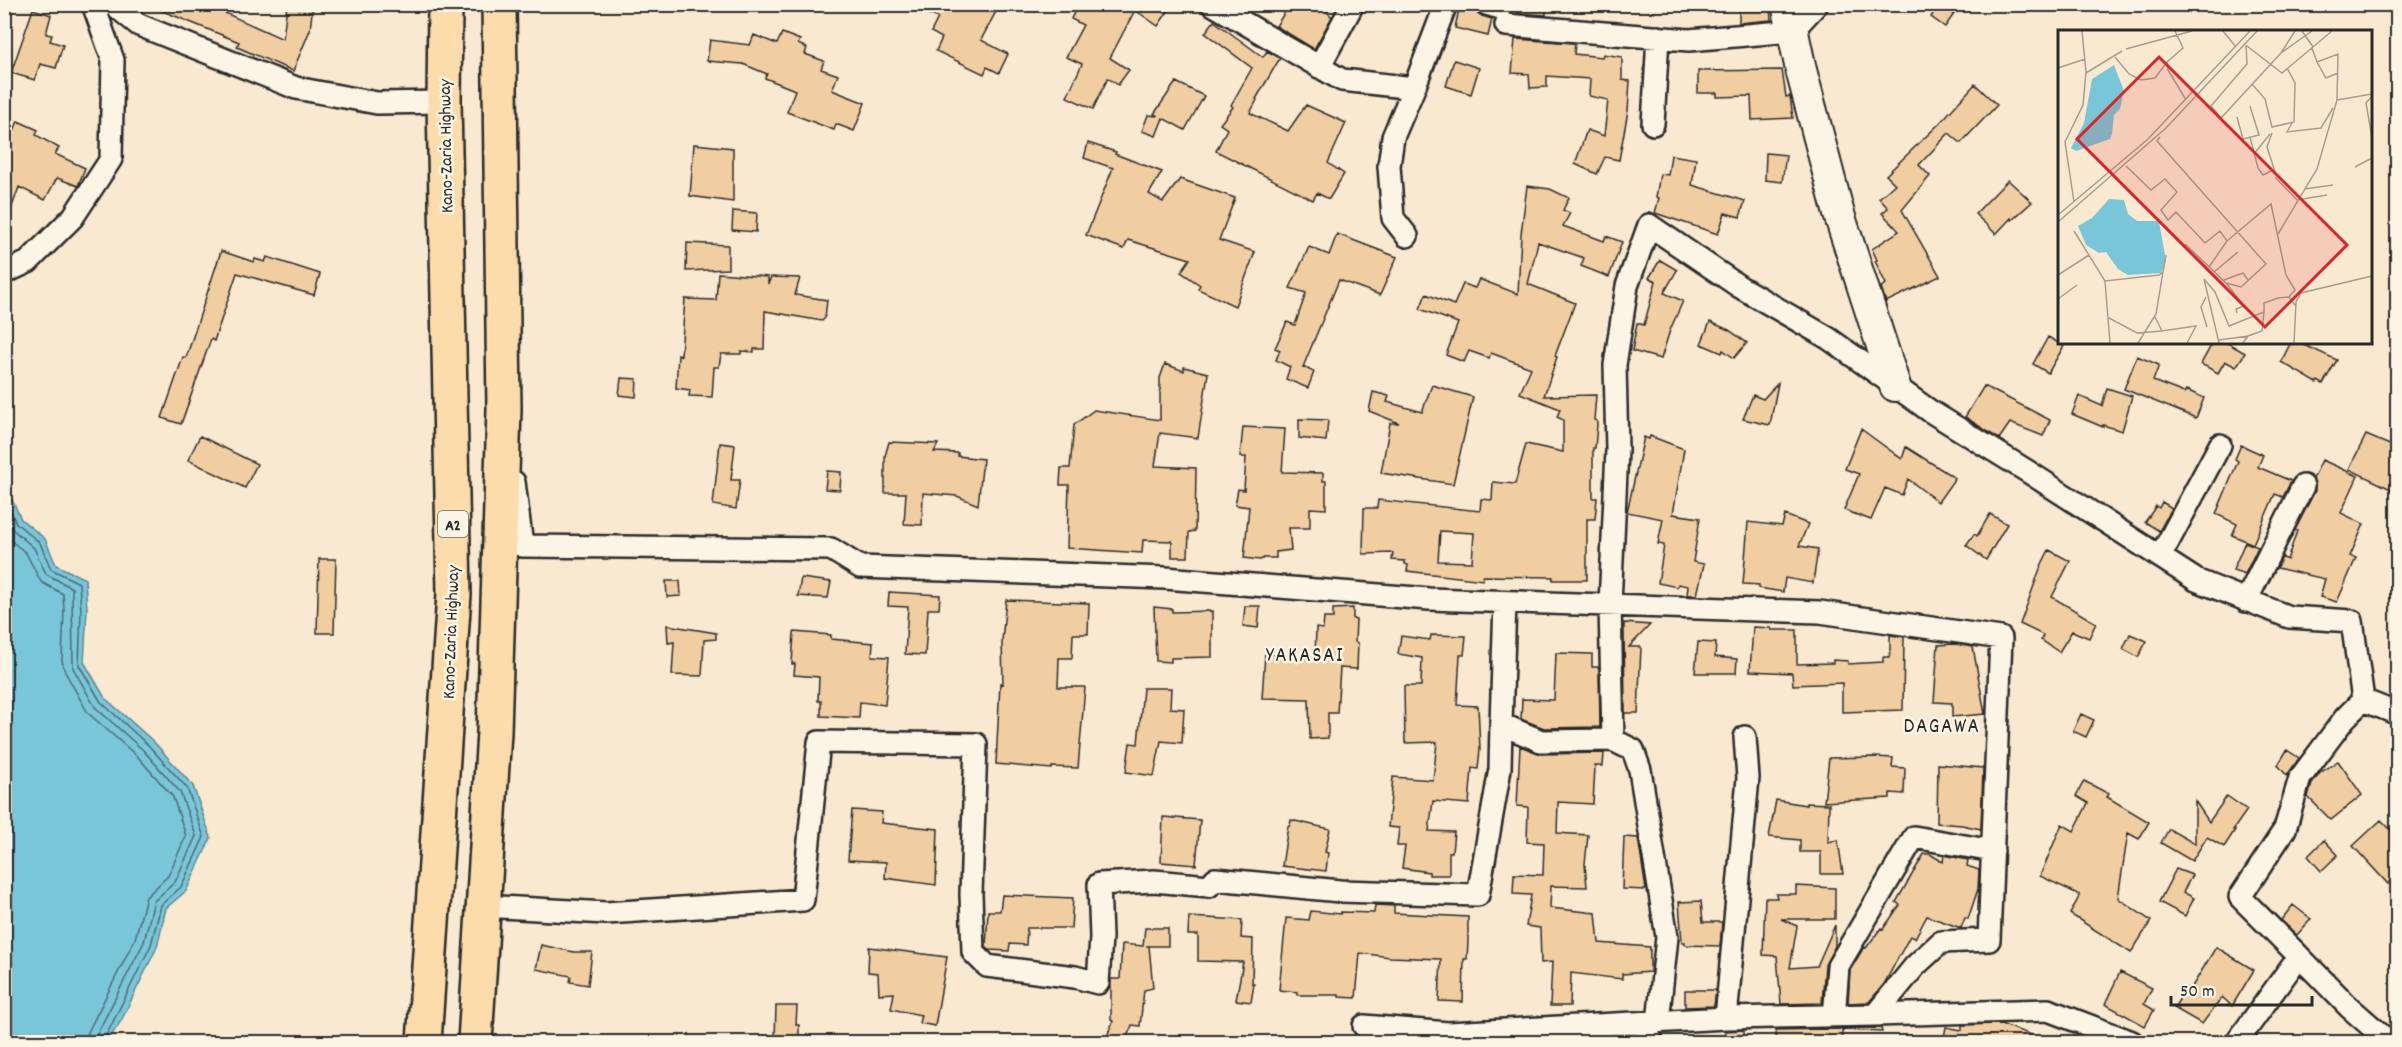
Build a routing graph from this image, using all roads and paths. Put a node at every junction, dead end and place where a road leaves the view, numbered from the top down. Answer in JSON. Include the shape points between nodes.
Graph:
{"nodes":[{"id":1,"x":93,"y":4,"type":"edge"},
{"id":2,"x":113,"y":4,"type":"edge"},
{"id":3,"x":445,"y":4,"type":"edge"},
{"id":4,"x":499,"y":4,"type":"edge"},
{"id":5,"x":1353,"y":4,"type":"edge"},
{"id":6,"x":1446,"y":4,"type":"edge"},
{"id":7,"x":1817,"y":4,"type":"edge"},
{"id":8,"x":1220,"y":7,"type":"edge"},
{"id":9,"x":1497,"y":12,"type":"edge"},
{"id":10,"x":1790,"y":18,"type":"edge"},
{"id":11,"x":1658,"y":37,"type":"junction"},
{"id":12,"x":1319,"y":67,"type":"junction"},
{"id":13,"x":1414,"y":88,"type":"junction"},
{"id":14,"x":444,"y":102,"type":"junction"},
{"id":15,"x":1653,"y":124,"type":"dead end"},
{"id":16,"x":1407,"y":236,"type":"dead end"},
{"id":17,"x":4,"y":273,"type":"edge"},
{"id":18,"x":1895,"y":386,"type":"junction"},
{"id":19,"x":504,"y":401,"type":"junction"},
{"id":20,"x":2220,"y":445,"type":"dead end"},
{"id":21,"x":2303,"y":486,"type":"dead end"},
{"id":22,"x":2160,"y":557,"type":"junction"},
{"id":23,"x":2247,"y":601,"type":"junction"},
{"id":24,"x":1505,"y":602,"type":"junction"},
{"id":25,"x":1610,"y":605,"type":"junction"},
{"id":26,"x":2363,"y":700,"type":"junction"},
{"id":27,"x":2397,"y":714,"type":"edge"},
{"id":28,"x":1501,"y":724,"type":"junction"},
{"id":29,"x":1745,"y":737,"type":"dead end"},
{"id":30,"x":1613,"y":740,"type":"junction"},
{"id":31,"x":1993,"y":851,"type":"junction"},
{"id":32,"x":483,"y":906,"type":"junction"},
{"id":33,"x":2299,"y":956,"type":"junction"},
{"id":34,"x":1835,"y":1005,"type":"dead end"},
{"id":35,"x":1875,"y":1015,"type":"junction"},
{"id":36,"x":1726,"y":1018,"type":"junction"},
{"id":37,"x":1651,"y":1022,"type":"junction"},
{"id":38,"x":1364,"y":1026,"type":"dead end"},
{"id":39,"x":424,"y":1042,"type":"edge"},
{"id":40,"x":475,"y":1042,"type":"edge"},
{"id":41,"x":1652,"y":1042,"type":"edge"},
{"id":42,"x":2132,"y":1042,"type":"edge"},
{"id":43,"x":2237,"y":1042,"type":"edge"},
{"id":44,"x":2389,"y":1042,"type":"edge"}],
"edges":[{"from":1,"to":17,"type":"street","via":[[112,60],[111,159],[73,217],[28,262]]},
{"from":2,"to":14,"type":"street","via":[[139,25],[296,88],[377,103]]},
{"from":3,"to":14,"type":"highway","name":"Kano-Zaria Highway","number":"A2"},
{"from":4,"to":19,"type":"highway"},
{"from":5,"to":12,"type":"street"},
{"from":6,"to":13,"type":"street"},
{"from":7,"to":10,"type":"street"},
{"from":8,"to":12,"type":"street"},
{"from":9,"to":11,"type":"street"},
{"from":10,"to":11,"type":"street","via":[[1689,40]]},
{"from":10,"to":18,"type":"street","via":[[1839,214]]},
{"from":11,"to":15,"type":"street"},
{"from":12,"to":13,"type":"street","via":[[1342,80]]},
{"from":13,"to":16,"type":"street","via":[[1393,137],[1389,166],[1393,218]]},
{"from":14,"to":39,"type":"highway","name":"Kano-Zaria Highway","number":"A2","via":[[454,594]]},
{"from":18,"to":22,"type":"street"},
{"from":18,"to":25,"type":"street","via":[[1828,338],[1740,287],[1649,225],[1627,286],[1615,365],[1617,450]]},
{"from":19,"to":24,"type":"street","via":[[522,546],[831,549],[860,567],[1165,578]]},
{"from":19,"to":32,"type":"highway","via":[[494,732]]},
{"from":20,"to":22,"type":"street"},
{"from":21,"to":23,"type":"street"},
{"from":22,"to":23,"type":"street","via":[[2196,580]]},
{"from":23,"to":26,"type":"street","via":[[2289,617],[2352,621]]},
{"from":24,"to":25,"type":"street"},
{"from":24,"to":28,"type":"street"},
{"from":25,"to":30,"type":"street"},
{"from":25,"to":31,"type":"street","via":[[1820,612],[2001,638]]},
{"from":26,"to":27,"type":"street"},
{"from":26,"to":33,"type":"street","via":[[2344,718],[2300,778],[2285,829],[2240,897]]},
{"from":28,"to":30,"type":"street","via":[[1541,741]]},
{"from":28,"to":32,"type":"street","via":[[1500,769],[1478,895],[1340,891],[1215,879],[1209,886],[1154,881],[1099,884],[1098,983],[987,966],[973,952],[970,894],[976,744],[819,742],[803,900],[606,913]]},
{"from":29,"to":36,"type":"street","via":[[1748,778]]},
{"from":30,"to":37,"type":"street","via":[[1633,750],[1640,770],[1667,937]]},
{"from":31,"to":34,"type":"street","via":[[1914,837],[1838,966]]},
{"from":31,"to":35,"type":"street","via":[[1989,940],[1941,942],[1915,966]]},
{"from":32,"to":40,"type":"highway"},
{"from":33,"to":43,"type":"street"},
{"from":33,"to":44,"type":"street","via":[[2349,1008]]},
{"from":35,"to":36,"type":"street"},
{"from":35,"to":42,"type":"street","via":[[2048,1011]]},
{"from":36,"to":37,"type":"street"},
{"from":37,"to":38,"type":"street","via":[[1448,1033]]},
{"from":37,"to":41,"type":"street"}]}
